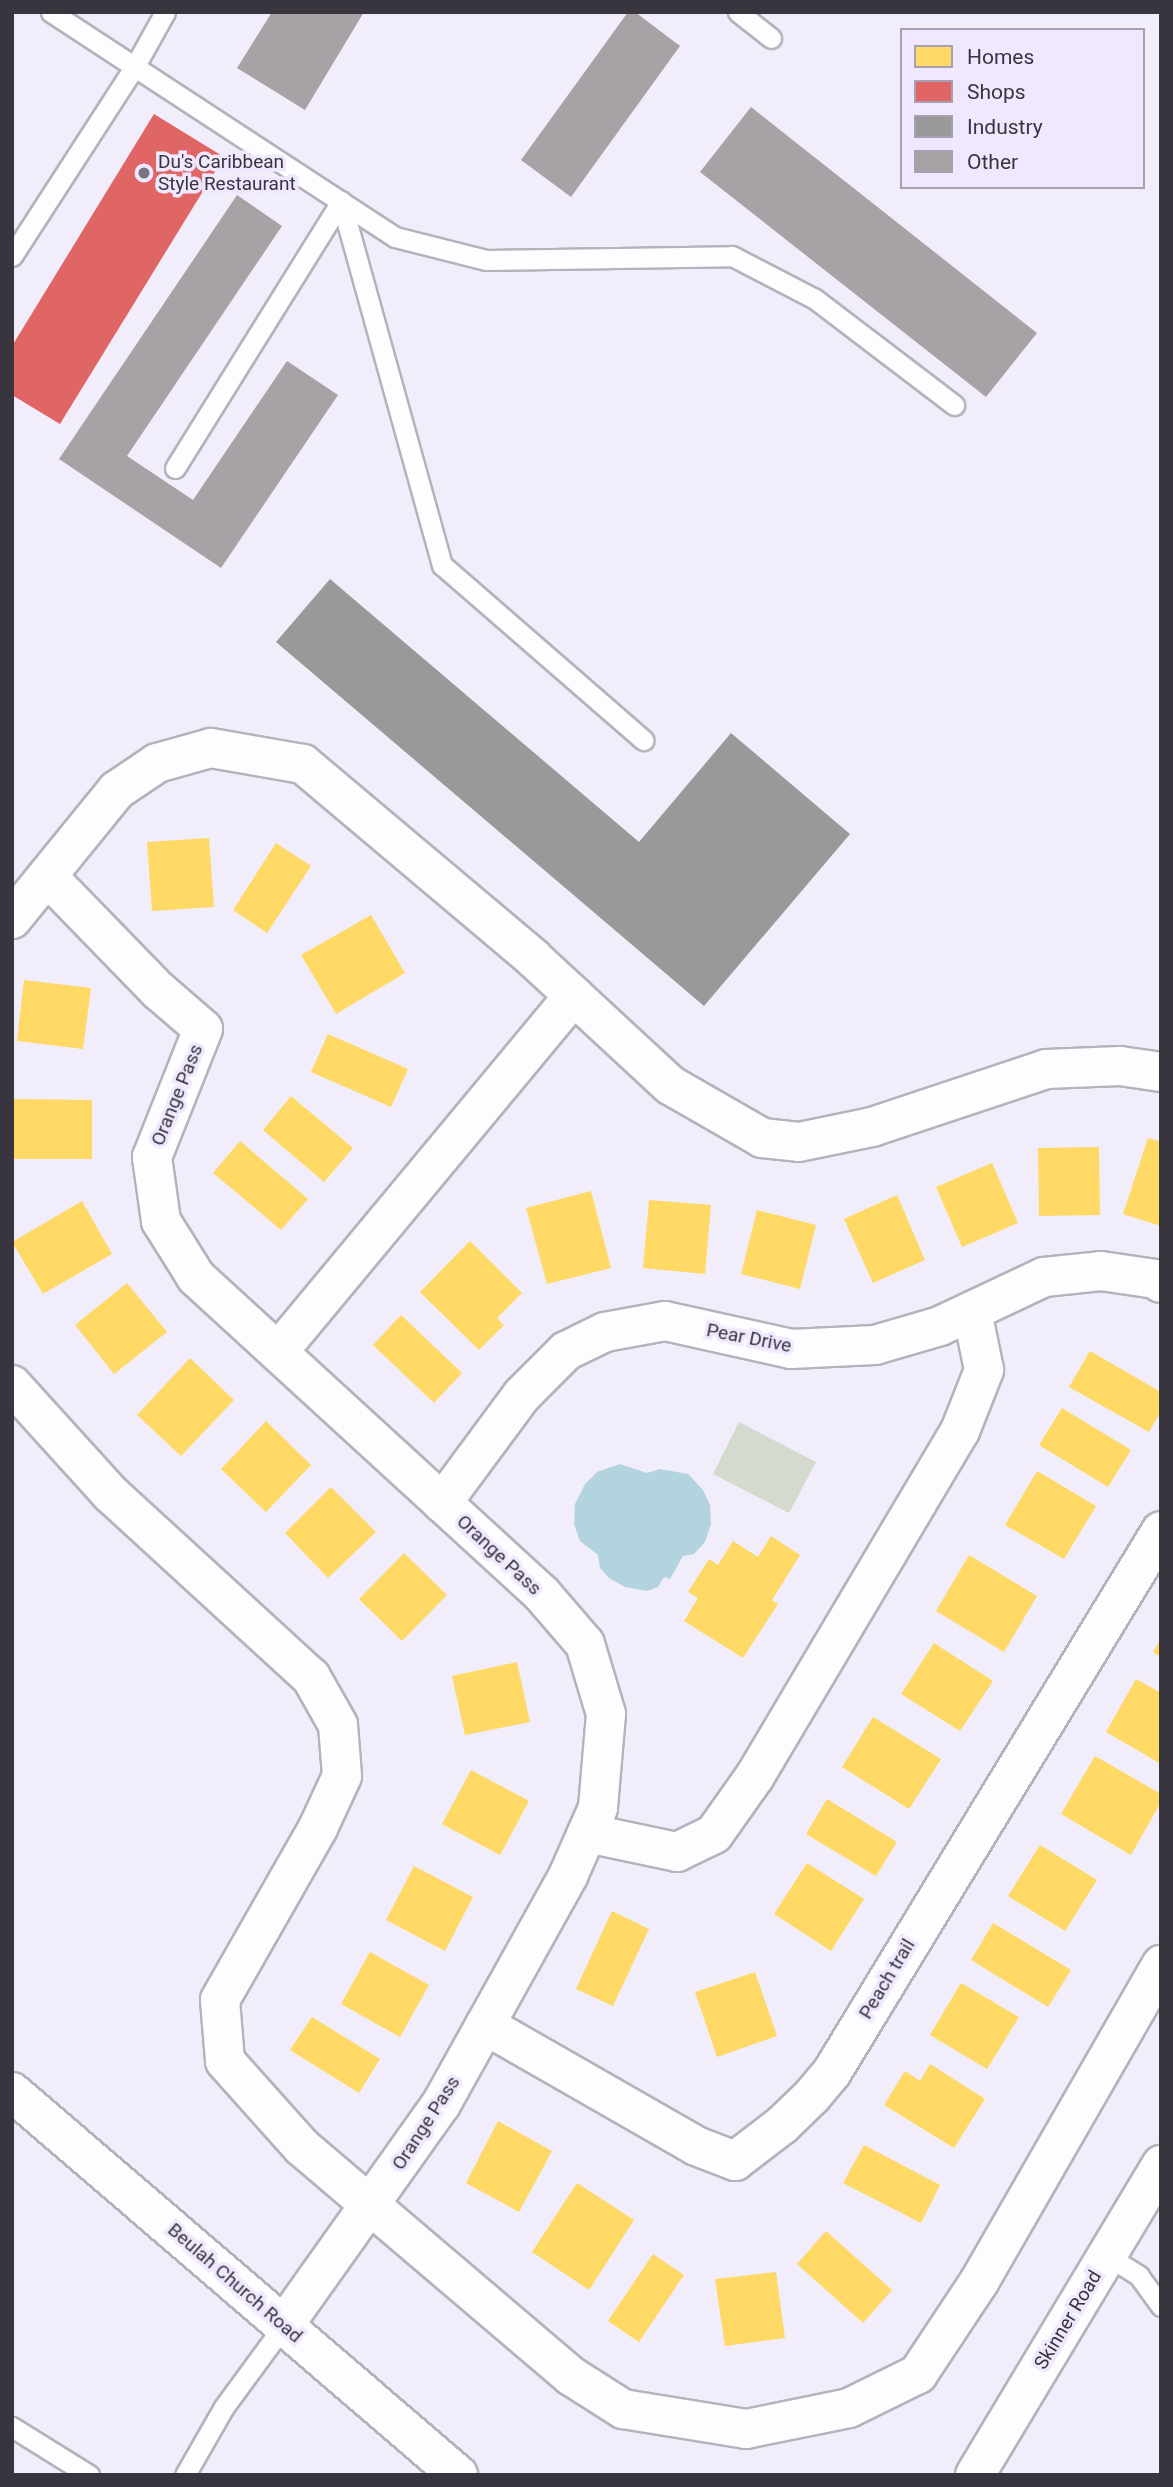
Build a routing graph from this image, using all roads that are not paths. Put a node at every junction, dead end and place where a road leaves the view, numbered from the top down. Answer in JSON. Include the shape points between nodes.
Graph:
{"nodes":[{"id":1,"x":51,"y":12,"type":"edge"},
{"id":2,"x":165,"y":12,"type":"edge"},
{"id":3,"x":738,"y":12,"type":"edge"},
{"id":4,"x":771,"y":38,"type":"dead end"},
{"id":5,"x":135,"y":66,"type":"junction"},
{"id":6,"x":341,"y":201,"type":"junction"},
{"id":7,"x":12,"y":256,"type":"edge"},
{"id":8,"x":954,"y":405,"type":"dead end"},
{"id":9,"x":175,"y":468,"type":"dead end"},
{"id":10,"x":643,"y":740,"type":"dead end"},
{"id":11,"x":47,"y":876,"type":"junction"},
{"id":12,"x":12,"y":919,"type":"edge"},
{"id":13,"x":573,"y":996,"type":"junction"},
{"id":14,"x":1161,"y":1072,"type":"edge"},
{"id":15,"x":1161,"y":1283,"type":"edge"},
{"id":16,"x":972,"y":1311,"type":"junction"},
{"id":17,"x":278,"y":1352,"type":"junction"},
{"id":18,"x":12,"y":1385,"type":"edge"},
{"id":19,"x":442,"y":1503,"type":"junction"},
{"id":20,"x":1161,"y":1531,"type":"edge"},
{"id":21,"x":587,"y":1833,"type":"junction"},
{"id":22,"x":1161,"y":1965,"type":"edge"},
{"id":23,"x":485,"y":2025,"type":"junction"},
{"id":24,"x":12,"y":2092,"type":"edge"},
{"id":25,"x":1161,"y":2165,"type":"edge"},
{"id":26,"x":372,"y":2204,"type":"junction"},
{"id":27,"x":1106,"y":2255,"type":"junction"},
{"id":28,"x":1161,"y":2306,"type":"edge"},
{"id":29,"x":284,"y":2325,"type":"junction"},
{"id":30,"x":12,"y":2427,"type":"edge"},
{"id":31,"x":89,"y":2475,"type":"edge"},
{"id":32,"x":185,"y":2475,"type":"edge"},
{"id":33,"x":458,"y":2475,"type":"edge"},
{"id":34,"x":975,"y":2475,"type":"edge"}],
"edges":[{"from":1,"to":5,"type":"lane"},
{"from":2,"to":5,"type":"lane"},
{"from":3,"to":4,"type":"lane"},
{"from":5,"to":6,"type":"lane"},
{"from":5,"to":7,"type":"lane"},
{"from":6,"to":8,"type":"lane","via":[[396,237],[486,260],[732,256],[815,299]]},
{"from":6,"to":9,"type":"lane"},
{"from":6,"to":10,"type":"lane","via":[[442,565]]},
{"from":11,"to":12,"type":"street"},
{"from":11,"to":13,"type":"street","via":[[117,790],[157,763],[211,748],[303,764]]},
{"from":11,"to":17,"type":"street","name":"Orange Pass","via":[[159,991],[203,1029],[152,1157],[160,1221],[196,1277]]},
{"from":13,"to":14,"type":"street","via":[[670,1085],[762,1138],[799,1142],[872,1127],[1046,1069],[1120,1066]]},
{"from":13,"to":17,"type":"street"},
{"from":15,"to":16,"type":"street","name":"Pear Drive","via":[[1101,1271],[1044,1277]]},
{"from":16,"to":19,"type":"street","name":"Pear Drive","via":[[940,1326],[875,1345],[791,1349],[665,1321],[605,1332],[566,1351],[522,1395]]},
{"from":16,"to":21,"type":"street","via":[[984,1370],[960,1431],[755,1776],[714,1834],[677,1852]]},
{"from":17,"to":19,"type":"street","name":"Orange Pass"},
{"from":18,"to":26,"type":"street","via":[[111,1494],[311,1677],[338,1725],[342,1776],[318,1828],[220,2000],[225,2061],[302,2147]]},
{"from":19,"to":21,"type":"street","name":"Orange Pass","via":[[541,1593],[585,1644],[606,1714],[598,1808]]},
{"from":20,"to":23,"type":"street","name":"Peach trail","via":[[832,2073],[782,2125],[735,2161],[696,2146]]},
{"from":21,"to":23,"type":"street","name":"Orange Pass"},
{"from":22,"to":26,"type":"street","via":[[978,2282],[918,2374],[849,2408],[746,2429],[623,2409],[570,2376]]},
{"from":23,"to":26,"type":"street","name":"Orange Pass","via":[[441,2104]]},
{"from":24,"to":29,"type":"street","name":"Beulah Church Road"},
{"from":25,"to":27,"type":"street","name":"Skinner Road"},
{"from":26,"to":29,"type":"street","name":"Orange Pass"},
{"from":27,"to":28,"type":"lane","via":[[1139,2277]]},
{"from":27,"to":34,"type":"street","name":"Skinner Road"},
{"from":29,"to":32,"type":"lane","via":[[224,2407]]},
{"from":29,"to":33,"type":"street","name":"Beulah Church Road"},
{"from":30,"to":31,"type":"lane"}]}
